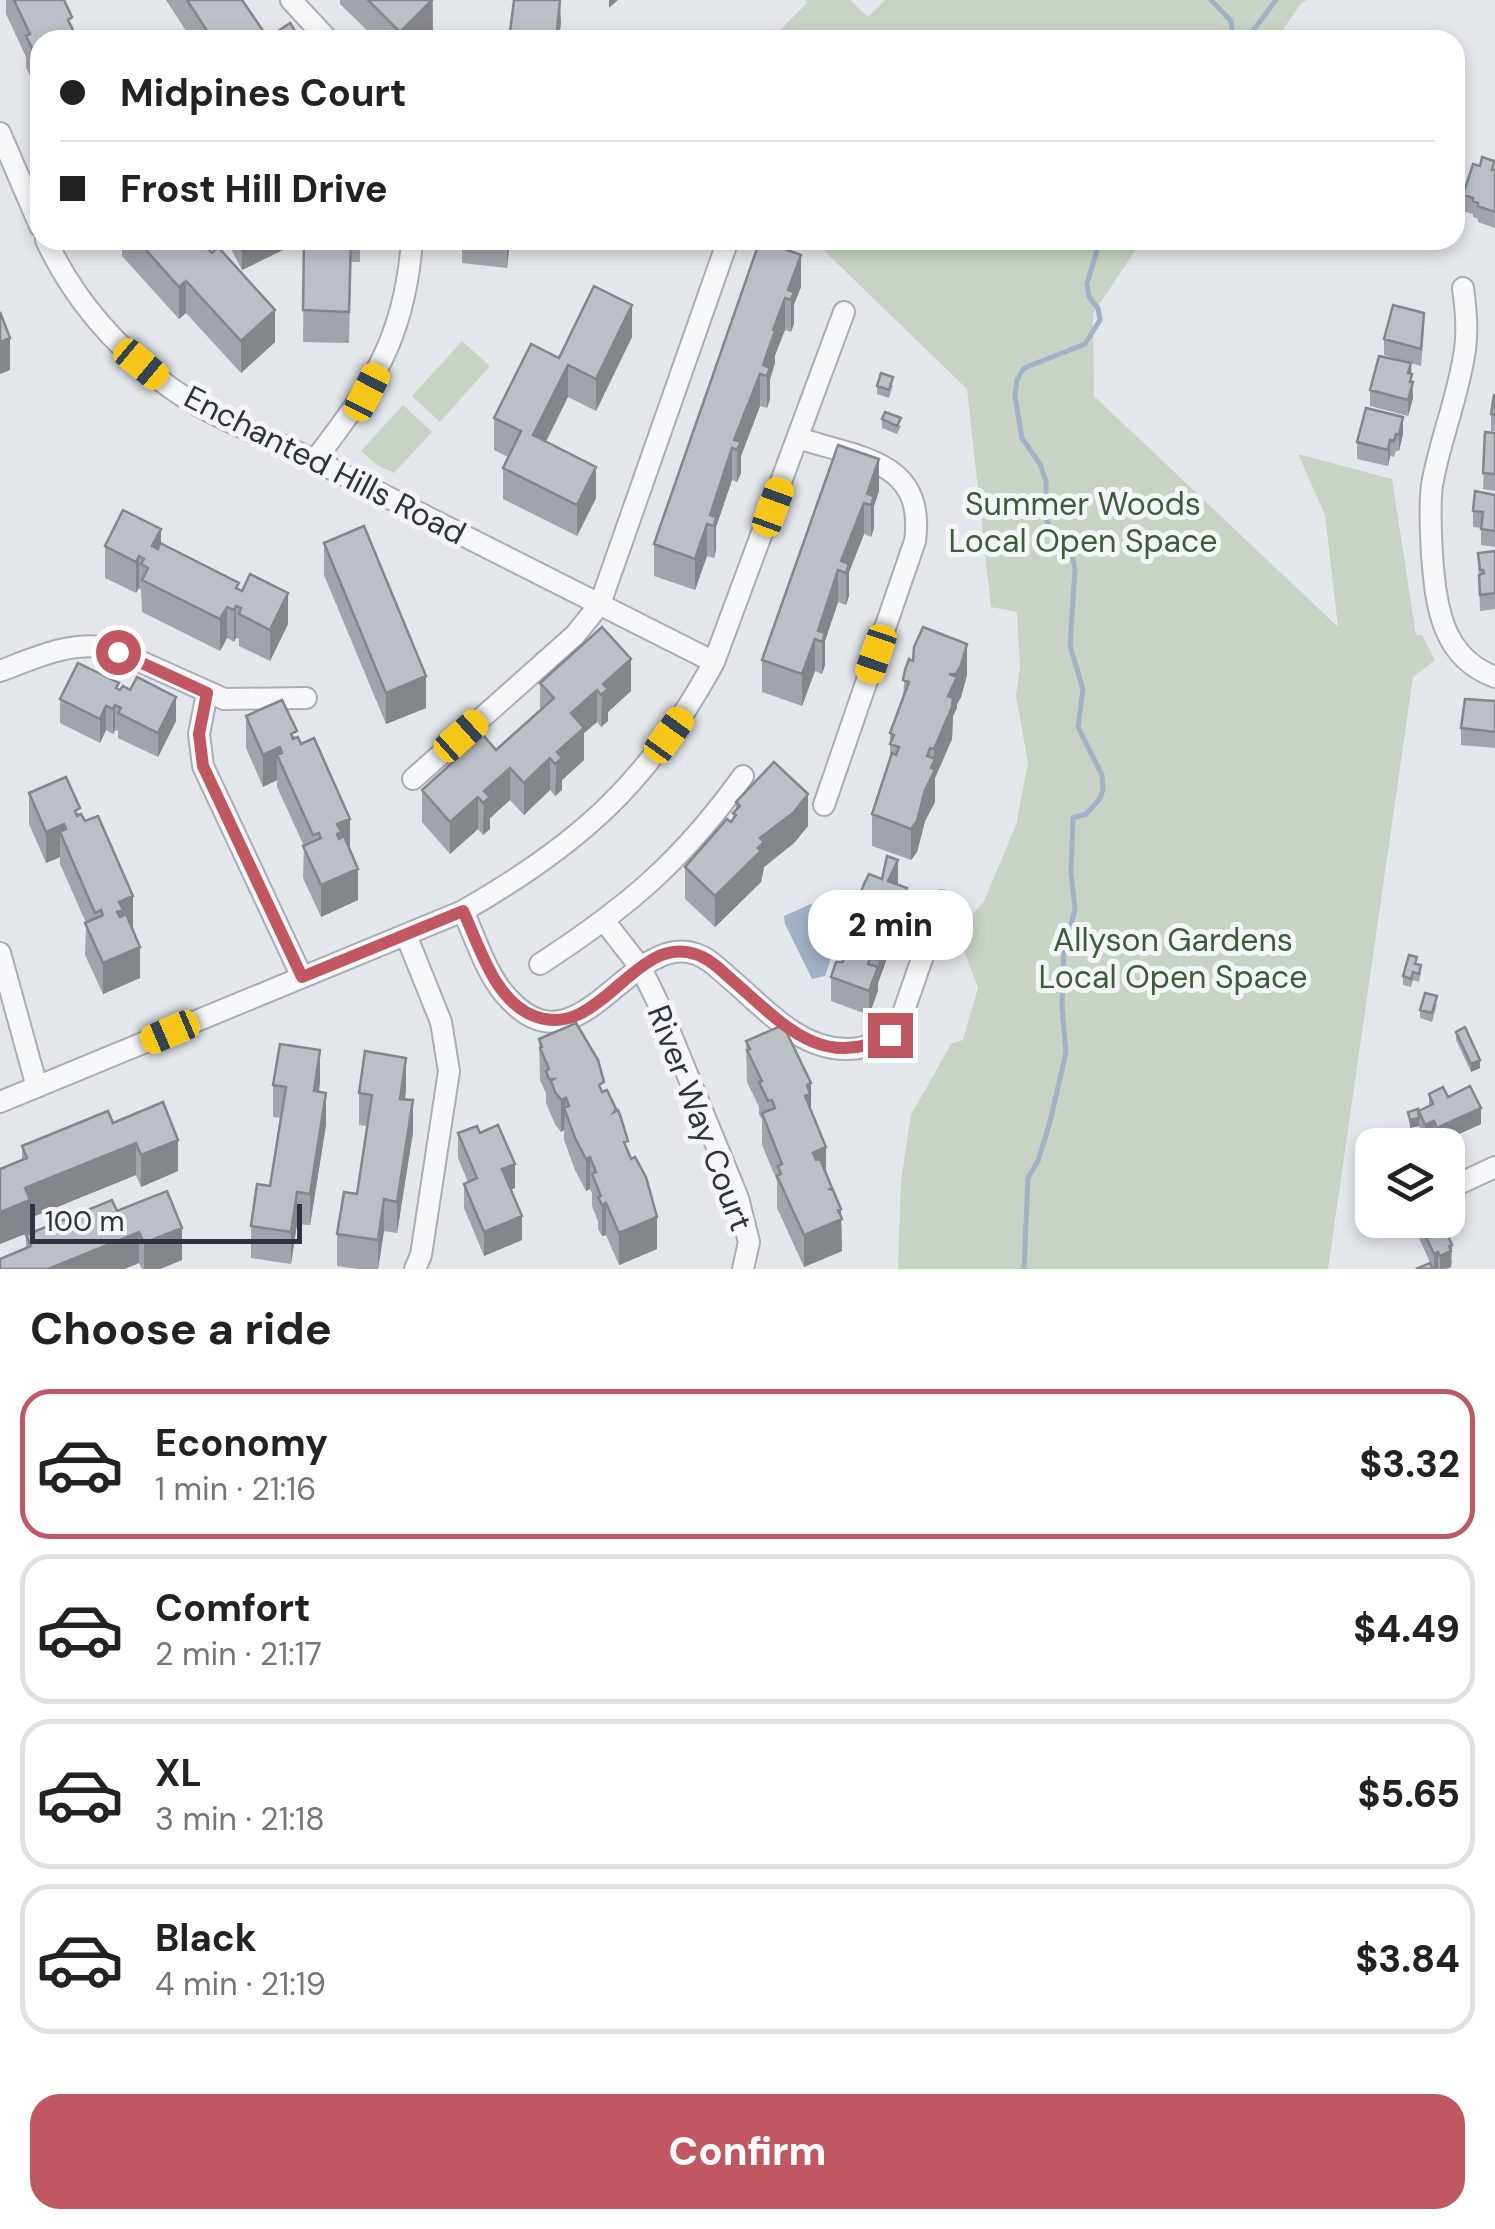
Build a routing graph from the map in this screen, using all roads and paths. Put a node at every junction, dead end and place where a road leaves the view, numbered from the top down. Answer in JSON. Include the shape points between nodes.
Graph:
{"nodes":[{"id":1,"x":291,"y":0,"type":"edge"},
{"id":2,"x":319,"y":30,"type":"edge"},
{"id":3,"x":0,"y":133,"type":"edge"},
{"id":4,"x":30,"y":203,"type":"edge"},
{"id":5,"x":52,"y":250,"type":"edge"},
{"id":6,"x":411,"y":250,"type":"edge"},
{"id":7,"x":724,"y":250,"type":"edge"},
{"id":8,"x":1463,"y":288,"type":"dead end"},
{"id":9,"x":844,"y":312,"type":"dead end"},
{"id":10,"x":798,"y":438,"type":"junction"},
{"id":11,"x":315,"y":460,"type":"junction"},
{"id":12,"x":600,"y":604,"type":"junction"},
{"id":13,"x":714,"y":662,"type":"junction"},
{"id":14,"x":0,"y":670,"type":"edge"},
{"id":15,"x":1495,"y":677,"type":"edge"},
{"id":16,"x":207,"y":693,"type":"junction"},
{"id":17,"x":306,"y":698,"type":"dead end"},
{"id":18,"x":742,"y":776,"type":"dead end"},
{"id":19,"x":413,"y":779,"type":"dead end"},
{"id":20,"x":824,"y":804,"type":"dead end"},
{"id":21,"x":942,"y":902,"type":"dead end"},
{"id":22,"x":463,"y":911,"type":"junction"},
{"id":23,"x":605,"y":922,"type":"junction"},
{"id":24,"x":406,"y":935,"type":"junction"},
{"id":25,"x":0,"y":954,"type":"edge"},
{"id":26,"x":540,"y":964,"type":"dead end"},
{"id":27,"x":641,"y":968,"type":"junction"},
{"id":28,"x":302,"y":977,"type":"junction"},
{"id":29,"x":37,"y":1087,"type":"junction"},
{"id":30,"x":0,"y":1102,"type":"edge"},
{"id":31,"x":1495,"y":1166,"type":"edge"},
{"id":32,"x":1465,"y":1181,"type":"edge"},
{"id":33,"x":416,"y":1269,"type":"edge"},
{"id":34,"x":744,"y":1269,"type":"edge"}],
"edges":[{"from":1,"to":2,"type":"street"},
{"from":3,"to":4,"type":"street"},
{"from":5,"to":11,"type":"street","name":"Enchanted Hills Road","via":[[90,313],[162,382]]},
{"from":6,"to":11,"type":"street","via":[[389,347],[367,392]]},
{"from":7,"to":12,"type":"street"},
{"from":8,"to":15,"type":"street","via":[[1464,355],[1432,490],[1435,597],[1456,650]]},
{"from":9,"to":10,"type":"street"},
{"from":10,"to":13,"type":"street"},
{"from":10,"to":20,"type":"street","via":[[894,472],[916,502],[918,520]]},
{"from":11,"to":12,"type":"street","name":"Enchanted Hills Road"},
{"from":12,"to":13,"type":"street","name":"Enchanted Hills Road"},
{"from":12,"to":19,"type":"street","via":[[576,634]]},
{"from":13,"to":22,"type":"street","via":[[679,721],[608,808],[526,875]]},
{"from":14,"to":16,"type":"street","via":[[90,644]]},
{"from":16,"to":17,"type":"street","via":[[224,699]]},
{"from":16,"to":28,"type":"street","via":[[199,734],[203,766]]},
{"from":18,"to":23,"type":"street","via":[[682,852]]},
{"from":21,"to":27,"type":"street","via":[[900,1022],[890,1035],[853,1049],[795,1034],[700,954],[673,953]]},
{"from":22,"to":24,"type":"street"},
{"from":22,"to":27,"type":"street","via":[[496,981],[538,1018],[578,1016]]},
{"from":23,"to":26,"type":"street"},
{"from":23,"to":27,"type":"street","name":"River Way Court"},
{"from":24,"to":28,"type":"street"},
{"from":24,"to":33,"type":"street","via":[[441,1022],[449,1071]]},
{"from":25,"to":29,"type":"street"},
{"from":27,"to":34,"type":"street","name":"River Way Court","via":[[738,1198],[748,1242]]},
{"from":28,"to":29,"type":"street"},
{"from":29,"to":30,"type":"street"},
{"from":31,"to":32,"type":"street"}]}
